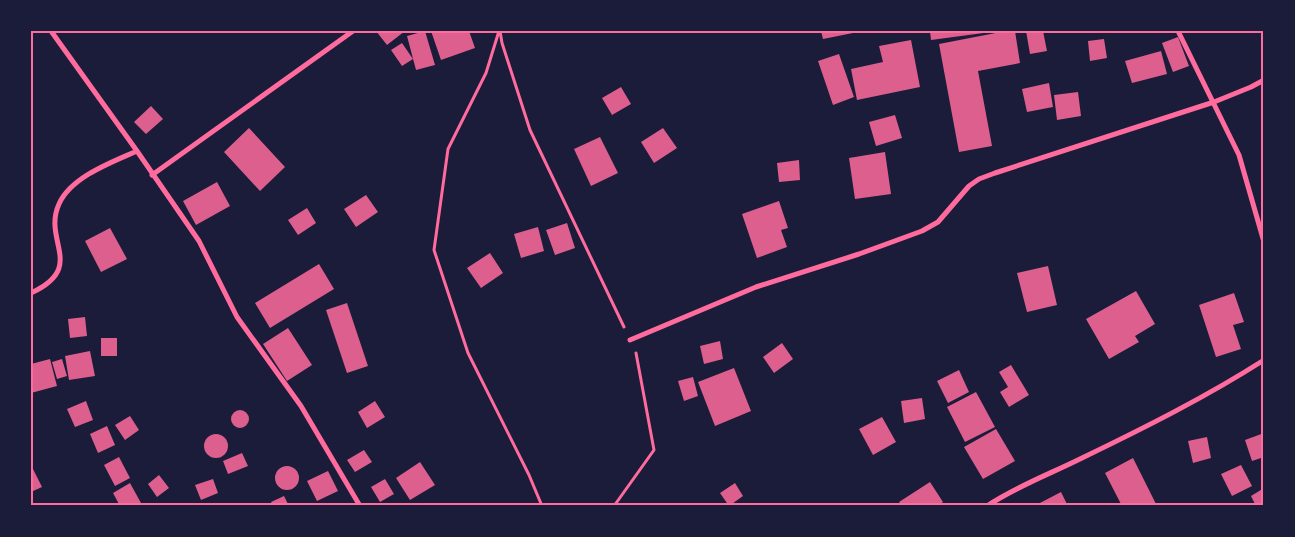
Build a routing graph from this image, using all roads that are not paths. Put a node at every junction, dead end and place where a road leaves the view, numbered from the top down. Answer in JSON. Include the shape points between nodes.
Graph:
{"nodes":[{"id":1,"x":51,"y":31,"type":"edge"},
{"id":2,"x":353,"y":31,"type":"edge"},
{"id":3,"x":1178,"y":31,"type":"edge"},
{"id":4,"x":1264,"y":80,"type":"edge"},
{"id":5,"x":1214,"y":102,"type":"junction"},
{"id":6,"x":137,"y":150,"type":"junction"},
{"id":7,"x":152,"y":175,"type":"junction"},
{"id":8,"x":1264,"y":242,"type":"edge"},
{"id":9,"x":31,"y":293,"type":"edge"},
{"id":10,"x":630,"y":340,"type":"road end"},
{"id":11,"x":1264,"y":360,"type":"edge"},
{"id":12,"x":360,"y":506,"type":"edge"},
{"id":13,"x":987,"y":506,"type":"edge"}],
"edges":[{"from":1,"to":6,"type":"street"},
{"from":2,"to":7,"type":"street"},
{"from":3,"to":5,"type":"street"},
{"from":4,"to":5,"type":"street"},
{"from":5,"to":8,"type":"street","via":[[1239,155]]},
{"from":5,"to":10,"type":"street","via":[[987,176],[969,186],[938,222],[922,231],[756,286]]},
{"from":6,"to":7,"type":"street"},
{"from":6,"to":9,"type":"street","via":[[90,173],[58,204],[55,234],[61,256],[58,272]]},
{"from":7,"to":12,"type":"street","via":[[199,241],[237,317],[301,406]]},
{"from":11,"to":13,"type":"street","via":[[1226,384]]}]}
